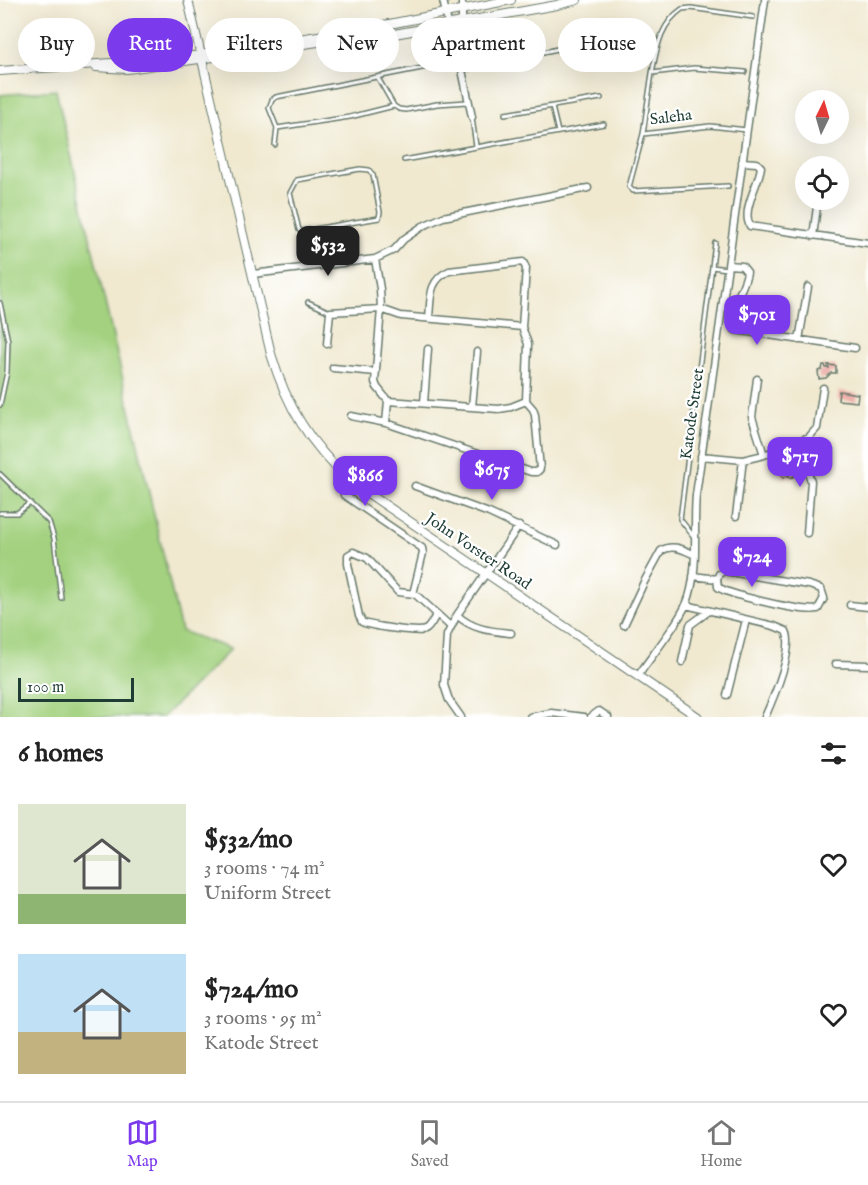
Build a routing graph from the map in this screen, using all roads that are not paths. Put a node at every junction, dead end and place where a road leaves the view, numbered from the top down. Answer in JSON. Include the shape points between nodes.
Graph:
{"nodes":[{"id":1,"x":188,"y":0,"type":"edge"},
{"id":2,"x":443,"y":0,"type":"edge"},
{"id":3,"x":462,"y":0,"type":"edge"},
{"id":4,"x":511,"y":0,"type":"edge"},
{"id":5,"x":578,"y":0,"type":"edge"},
{"id":6,"x":765,"y":0,"type":"edge"},
{"id":7,"x":463,"y":10,"type":"junction"},
{"id":8,"x":446,"y":13,"type":"junction"},
{"id":9,"x":753,"y":17,"type":"dead end"},
{"id":10,"x":447,"y":18,"type":"edge"},
{"id":11,"x":462,"y":18,"type":"edge"},
{"id":12,"x":479,"y":18,"type":"edge"},
{"id":13,"x":411,"y":31,"type":"edge"},
{"id":14,"x":201,"y":57,"type":"junction"},
{"id":15,"x":0,"y":71,"type":"edge"},
{"id":16,"x":411,"y":71,"type":"edge"},
{"id":17,"x":462,"y":72,"type":"edge"},
{"id":18,"x":745,"y":72,"type":"dead end"},
{"id":19,"x":652,"y":73,"type":"junction"},
{"id":20,"x":378,"y":78,"type":"junction"},
{"id":21,"x":601,"y":98,"type":"dead end"},
{"id":22,"x":469,"y":102,"type":"junction"},
{"id":23,"x":394,"y":106,"type":"junction"},
{"id":24,"x":552,"y":107,"type":"junction"},
{"id":25,"x":506,"y":114,"type":"dead end"},
{"id":26,"x":472,"y":117,"type":"joint"},
{"id":27,"x":604,"y":124,"type":"dead end"},
{"id":28,"x":277,"y":128,"type":"junction"},
{"id":29,"x":747,"y":130,"type":"junction"},
{"id":30,"x":558,"y":132,"type":"junction"},
{"id":31,"x":644,"y":134,"type":"junction"},
{"id":32,"x":275,"y":145,"type":"dead end"},
{"id":33,"x":477,"y":146,"type":"junction"},
{"id":34,"x":404,"y":160,"type":"dead end"},
{"id":35,"x":742,"y":162,"type":"junction"},
{"id":36,"x":728,"y":186,"type":"dead end"},
{"id":37,"x":588,"y":188,"type":"dead end"},
{"id":38,"x":817,"y":210,"type":"edge"},
{"id":39,"x":330,"y":226,"type":"junction"},
{"id":40,"x":813,"y":236,"type":"junction"},
{"id":41,"x":715,"y":243,"type":"dead end"},
{"id":42,"x":868,"y":243,"type":"edge"},
{"id":43,"x":375,"y":259,"type":"junction"},
{"id":44,"x":335,"y":264,"type":"junction"},
{"id":45,"x":712,"y":267,"type":"junction"},
{"id":46,"x":727,"y":267,"type":"junction"},
{"id":47,"x":253,"y":274,"type":"junction"},
{"id":48,"x":808,"y":287,"type":"dead end"},
{"id":49,"x":308,"y":302,"type":"dead end"},
{"id":50,"x":0,"y":303,"type":"edge"},
{"id":51,"x":381,"y":309,"type":"junction"},
{"id":52,"x":330,"y":312,"type":"junction"},
{"id":53,"x":429,"y":318,"type":"junction"},
{"id":54,"x":522,"y":327,"type":"junction"},
{"id":55,"x":800,"y":340,"type":"junction"},
{"id":56,"x":327,"y":344,"type":"dead end"},
{"id":57,"x":855,"y":348,"type":"dead end"},
{"id":58,"x":428,"y":349,"type":"dead end"},
{"id":59,"x":477,"y":352,"type":"dead end"},
{"id":60,"x":333,"y":368,"type":"dead end"},
{"id":61,"x":376,"y":372,"type":"junction"},
{"id":62,"x":757,"y":380,"type":"dead end"},
{"id":63,"x":823,"y":387,"type":"dead end"},
{"id":64,"x":388,"y":401,"type":"junction"},
{"id":65,"x":526,"y":401,"type":"junction"},
{"id":66,"x":424,"y":403,"type":"junction"},
{"id":67,"x":0,"y":405,"type":"edge"},
{"id":68,"x":472,"y":407,"type":"junction"},
{"id":69,"x":351,"y":416,"type":"dead end"},
{"id":70,"x":386,"y":423,"type":"junction"},
{"id":71,"x":798,"y":442,"type":"junction"},
{"id":72,"x":764,"y":455,"type":"junction"},
{"id":73,"x":701,"y":456,"type":"junction"},
{"id":74,"x":743,"y":460,"type":"junction"},
{"id":75,"x":0,"y":474,"type":"edge"},
{"id":76,"x":415,"y":486,"type":"dead end"},
{"id":77,"x":344,"y":495,"type":"dead end"},
{"id":78,"x":30,"y":503,"type":"junction"},
{"id":79,"x":0,"y":513,"type":"edge"},
{"id":80,"x":736,"y":516,"type":"dead end"},
{"id":81,"x":519,"y":526,"type":"junction"},
{"id":82,"x":807,"y":533,"type":"dead end"},
{"id":83,"x":696,"y":540,"type":"junction"},
{"id":84,"x":556,"y":545,"type":"dead end"},
{"id":85,"x":695,"y":555,"type":"junction"},
{"id":86,"x":486,"y":574,"type":"junction"},
{"id":87,"x":693,"y":576,"type":"junction"},
{"id":88,"x":717,"y":579,"type":"junction"},
{"id":89,"x":413,"y":594,"type":"junction"},
{"id":90,"x":62,"y":598,"type":"dead end"},
{"id":91,"x":686,"y":605,"type":"junction"},
{"id":92,"x":850,"y":605,"type":"dead end"},
{"id":93,"x":868,"y":607,"type":"edge"},
{"id":94,"x":709,"y":610,"type":"junction"},
{"id":95,"x":436,"y":615,"type":"junction"},
{"id":96,"x":457,"y":615,"type":"junction"},
{"id":97,"x":746,"y":620,"type":"junction"},
{"id":98,"x":624,"y":625,"type":"dead end"},
{"id":99,"x":450,"y":626,"type":"junction"},
{"id":100,"x":511,"y":633,"type":"dead end"},
{"id":101,"x":682,"y":662,"type":"dead end"},
{"id":102,"x":836,"y":664,"type":"dead end"},
{"id":103,"x":868,"y":665,"type":"edge"},
{"id":104,"x":638,"y":676,"type":"junction"},
{"id":105,"x":727,"y":696,"type":"dead end"},
{"id":106,"x":461,"y":717,"type":"edge"},
{"id":107,"x":530,"y":717,"type":"edge"},
{"id":108,"x":584,"y":717,"type":"edge"},
{"id":109,"x":591,"y":717,"type":"edge"},
{"id":110,"x":608,"y":717,"type":"edge"},
{"id":111,"x":698,"y":717,"type":"edge"},
{"id":112,"x":765,"y":717,"type":"edge"}],
"edges":[{"from":1,"to":14,"type":"street","name":"John Vorster Road"},
{"from":2,"to":8,"type":"street"},
{"from":3,"to":7,"type":"street"},
{"from":4,"to":7,"type":"street"},
{"from":5,"to":12,"type":"street"},
{"from":6,"to":29,"type":"street","name":"Katode Street"},
{"from":7,"to":8,"type":"street"},
{"from":7,"to":11,"type":"street"},
{"from":8,"to":10,"type":"street"},
{"from":8,"to":14,"type":"street"},
{"from":9,"to":19,"type":"lane","name":"Saleha","via":[[682,9],[663,29]]},
{"from":13,"to":14,"type":"street"},
{"from":14,"to":15,"type":"street"},
{"from":14,"to":47,"type":"street","name":"John Vorster Road"},
{"from":16,"to":20,"type":"lane"},
{"from":17,"to":22,"type":"street"},
{"from":18,"to":19,"type":"lane","via":[[694,68]]},
{"from":19,"to":31,"type":"lane","name":"Saleha"},
{"from":20,"to":23,"type":"lane"},
{"from":20,"to":28,"type":"lane","via":[[276,97],[269,108]]},
{"from":21,"to":24,"type":"lane"},
{"from":22,"to":23,"type":"lane","via":[[406,110]]},
{"from":22,"to":26,"type":"street"},
{"from":23,"to":28,"type":"lane"},
{"from":24,"to":25,"type":"lane"},
{"from":24,"to":30,"type":"lane"},
{"from":26,"to":33,"type":"lane"},
{"from":27,"to":30,"type":"lane"},
{"from":28,"to":32,"type":"lane"},
{"from":29,"to":31,"type":"lane","name":"Saleha","via":[[710,126]]},
{"from":29,"to":35,"type":"street","name":"Katode Street"},
{"from":30,"to":33,"type":"lane"},
{"from":31,"to":36,"type":"lane","via":[[629,187],[633,191]]},
{"from":33,"to":34,"type":"lane"},
{"from":35,"to":40,"type":"street","via":[[761,167],[751,197],[749,225]]},
{"from":35,"to":46,"type":"street","name":"Katode Street"},
{"from":37,"to":43,"type":"street","via":[[443,217]]},
{"from":38,"to":40,"type":"street"},
{"from":39,"to":39,"type":"lane","via":[[379,218],[369,170],[304,177],[294,184],[290,193],[298,230]]},
{"from":39,"to":44,"type":"lane"},
{"from":40,"to":42,"type":"street"},
{"from":41,"to":45,"type":"lane"},
{"from":43,"to":44,"type":"street"},
{"from":43,"to":51,"type":"street"},
{"from":44,"to":47,"type":"street"},
{"from":45,"to":46,"type":"lane"},
{"from":45,"to":83,"type":"lane","via":[[680,519]]},
{"from":46,"to":55,"type":"street","via":[[742,266],[747,274],[735,300],[734,330]]},
{"from":46,"to":73,"type":"street","name":"Katode Street"},
{"from":47,"to":86,"type":"street","name":"John Vorster Road","via":[[279,380],[311,441],[350,481]]},
{"from":48,"to":55,"type":"street"},
{"from":49,"to":52,"type":"lane"},
{"from":50,"to":67,"type":"lane","via":[[8,341]]},
{"from":51,"to":52,"type":"street"},
{"from":51,"to":53,"type":"street","via":[[394,315]]},
{"from":51,"to":61,"type":"street"},
{"from":52,"to":56,"type":"street"},
{"from":53,"to":54,"type":"street"},
{"from":53,"to":54,"type":"street","via":[[433,284],[441,275],[522,262],[526,268]]},
{"from":54,"to":65,"type":"street","via":[[528,344]]},
{"from":55,"to":57,"type":"street"},
{"from":58,"to":66,"type":"street"},
{"from":59,"to":68,"type":"street"},
{"from":60,"to":61,"type":"street"},
{"from":61,"to":64,"type":"street","via":[[376,387]]},
{"from":62,"to":72,"type":"street","via":[[752,417]]},
{"from":63,"to":71,"type":"street","via":[[817,428]]},
{"from":64,"to":66,"type":"street"},
{"from":64,"to":70,"type":"street"},
{"from":65,"to":68,"type":"street","via":[[505,408]]},
{"from":65,"to":70,"type":"street","via":[[536,415],[540,467],[537,472]]},
{"from":66,"to":68,"type":"street"},
{"from":69,"to":70,"type":"street"},
{"from":71,"to":72,"type":"street"},
{"from":71,"to":82,"type":"street","via":[[812,484]]},
{"from":72,"to":74,"type":"street"},
{"from":73,"to":74,"type":"street"},
{"from":73,"to":83,"type":"street","name":"Katode Street","via":[[695,502]]},
{"from":74,"to":80,"type":"street"},
{"from":75,"to":78,"type":"lane"},
{"from":76,"to":81,"type":"street"},
{"from":77,"to":89,"type":"street","via":[[422,548]]},
{"from":78,"to":79,"type":"lane","via":[[17,513]]},
{"from":78,"to":90,"type":"lane","via":[[52,528]]},
{"from":81,"to":84,"type":"street"},
{"from":81,"to":86,"type":"street"},
{"from":83,"to":85,"type":"street","name":"Katode Street"},
{"from":85,"to":87,"type":"street","name":"Katode Street"},
{"from":85,"to":98,"type":"street","via":[[665,548]]},
{"from":86,"to":96,"type":"street"},
{"from":86,"to":104,"type":"street","name":"John Vorster Road"},
{"from":87,"to":88,"type":"street"},
{"from":87,"to":91,"type":"street","name":"Katode Street"},
{"from":88,"to":88,"type":"street","via":[[724,571],[809,585],[821,589],[824,598],[818,609],[798,609],[729,593],[718,587]]},
{"from":89,"to":95,"type":"street"},
{"from":89,"to":95,"type":"street","via":[[398,592],[367,558],[353,552],[348,555],[362,622],[420,631],[428,628]]},
{"from":91,"to":94,"type":"street"},
{"from":91,"to":104,"type":"street","name":"Katode Street"},
{"from":92,"to":93,"type":"street"},
{"from":94,"to":97,"type":"street"},
{"from":94,"to":101,"type":"street","via":[[690,625]]},
{"from":95,"to":99,"type":"street"},
{"from":96,"to":99,"type":"street"},
{"from":96,"to":100,"type":"street","via":[[478,628]]},
{"from":97,"to":105,"type":"street"},
{"from":97,"to":112,"type":"street","via":[[782,629],[788,635],[778,686]]},
{"from":99,"to":106,"type":"street","via":[[444,685]]},
{"from":102,"to":103,"type":"street"},
{"from":104,"to":111,"type":"street","name":"John Vorster Road"},
{"from":107,"to":108,"type":"street","via":[[551,713]]},
{"from":109,"to":110,"type":"street","via":[[599,711]]}]}
